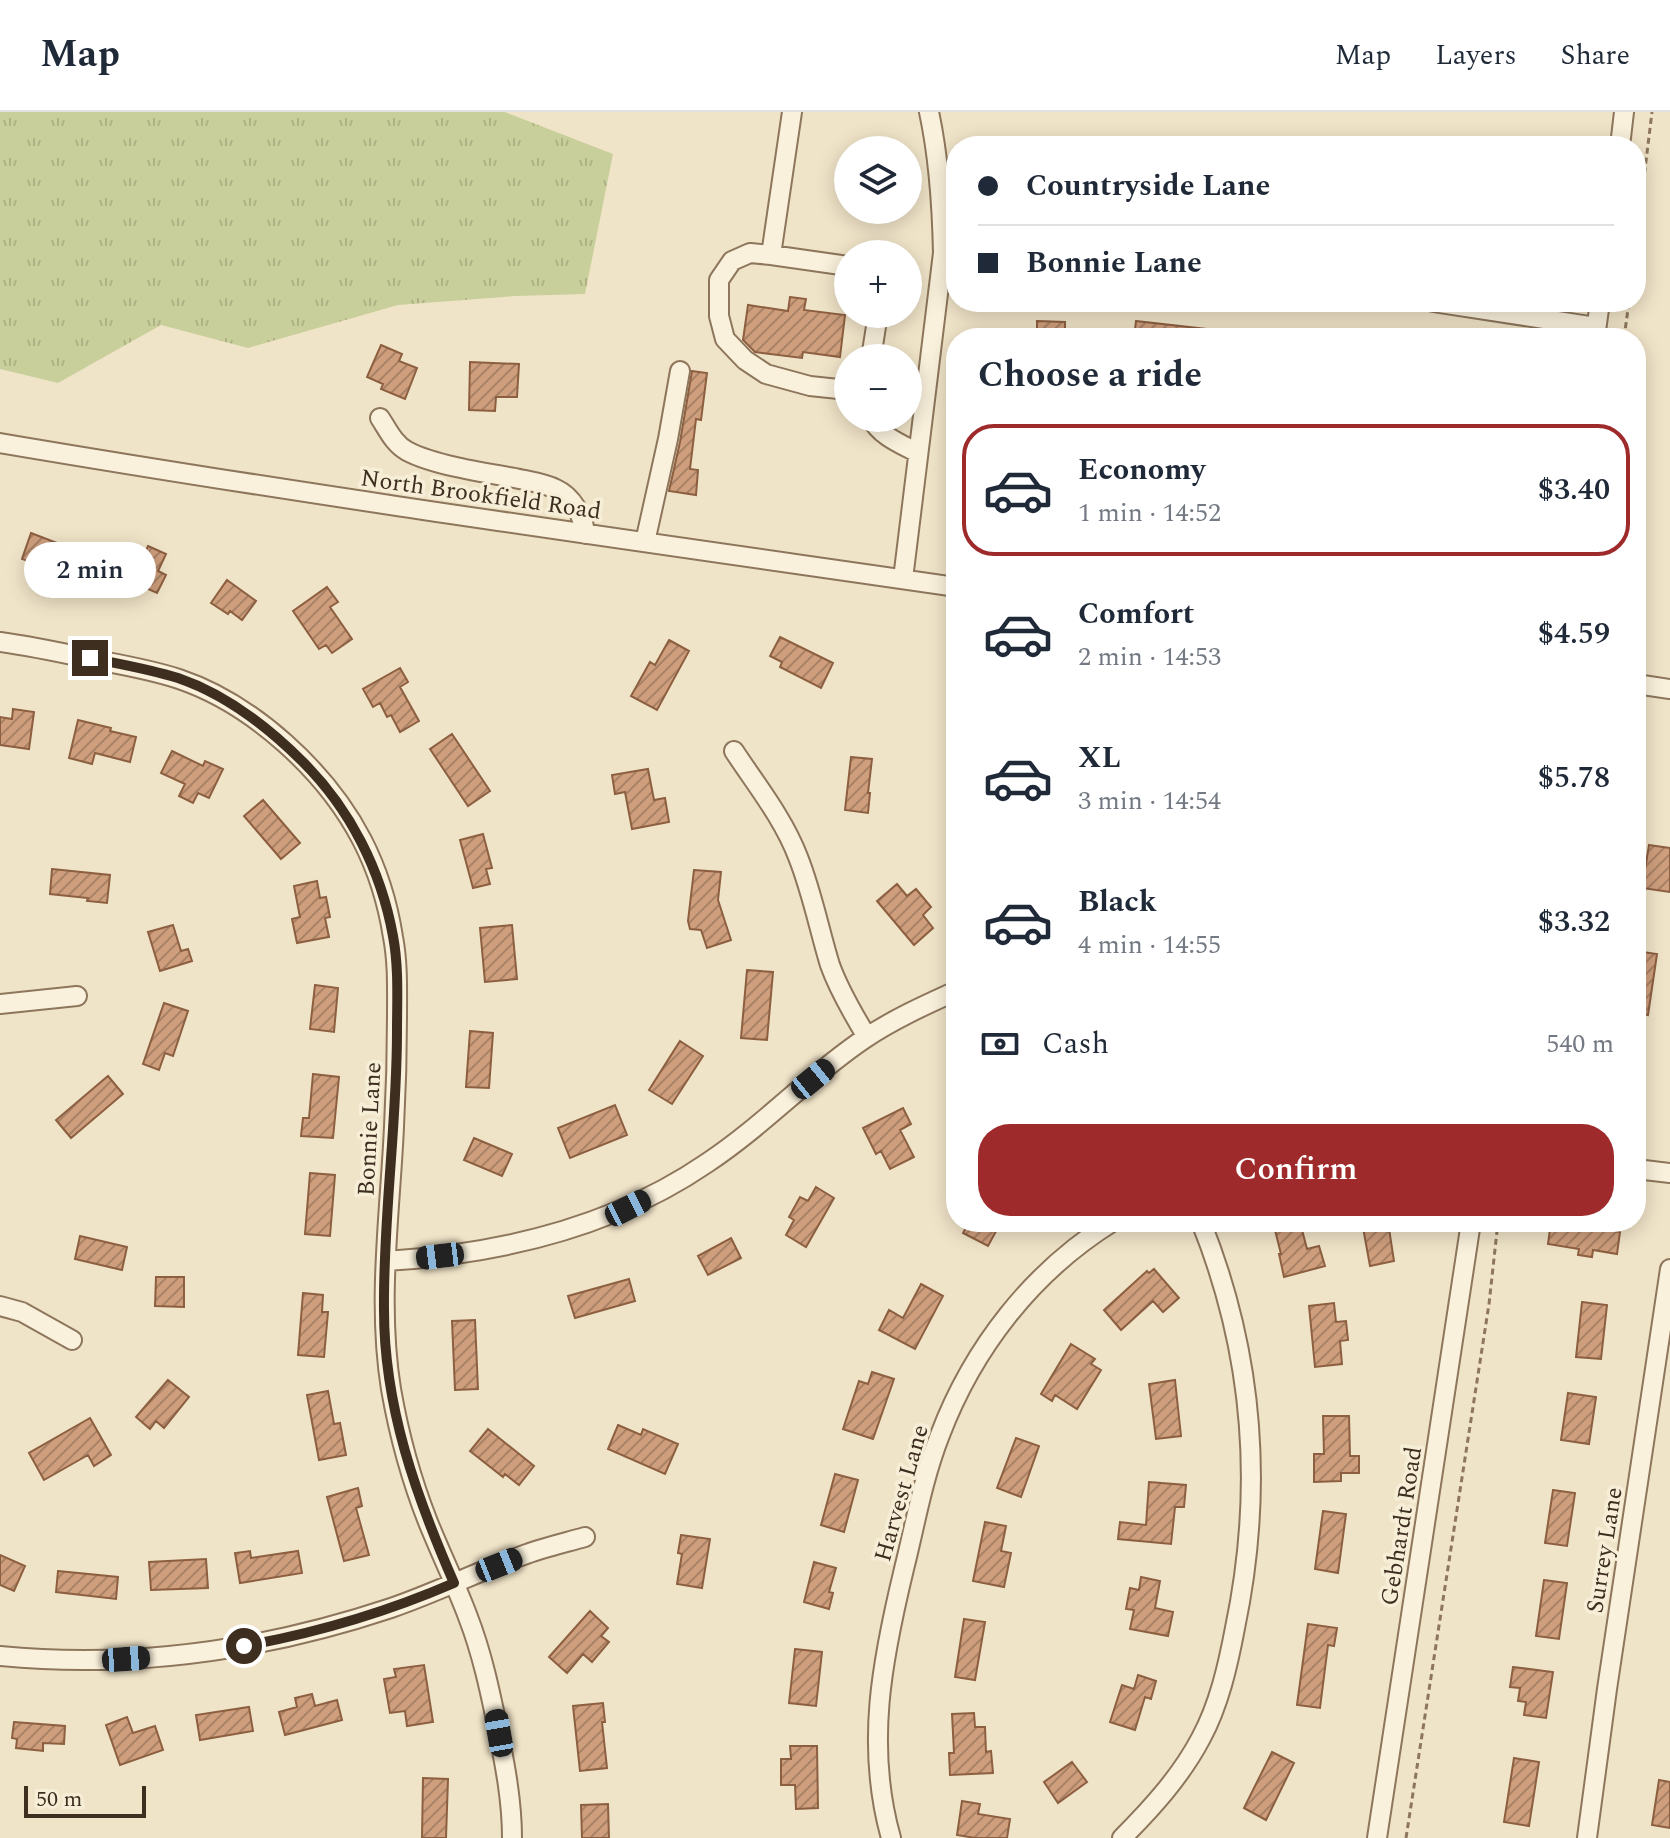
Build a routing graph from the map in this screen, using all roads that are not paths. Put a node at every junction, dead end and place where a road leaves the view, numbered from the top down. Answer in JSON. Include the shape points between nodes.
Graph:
{"nodes":[{"id":1,"x":792,"y":112,"type":"edge"},
{"id":2,"x":929,"y":112,"type":"edge"},
{"id":3,"x":1624,"y":112,"type":"edge"},
{"id":4,"x":1621,"y":136,"type":"edge"},
{"id":5,"x":946,"y":238,"type":"edge"},
{"id":6,"x":771,"y":255,"type":"junction"},
{"id":7,"x":834,"y":264,"type":"edge"},
{"id":8,"x":946,"y":272,"type":"edge"},
{"id":9,"x":1487,"y":312,"type":"edge"},
{"id":10,"x":1574,"y":328,"type":"edge"},
{"id":11,"x":680,"y":371,"type":"dead end"},
{"id":12,"x":834,"y":389,"type":"edge"},
{"id":13,"x":380,"y":418,"type":"dead end"},
{"id":14,"x":883,"y":432,"type":"edge"},
{"id":15,"x":0,"y":443,"type":"edge"},
{"id":16,"x":918,"y":453,"type":"junction"},
{"id":17,"x":585,"y":534,"type":"junction"},
{"id":18,"x":645,"y":542,"type":"junction"},
{"id":19,"x":903,"y":579,"type":"junction"},
{"id":20,"x":946,"y":585,"type":"edge"},
{"id":21,"x":0,"y":642,"type":"edge"},
{"id":22,"x":1646,"y":685,"type":"edge"},
{"id":23,"x":1670,"y":689,"type":"edge"},
{"id":24,"x":734,"y":751,"type":"dead end"},
{"id":25,"x":77,"y":996,"type":"dead end"},
{"id":26,"x":946,"y":996,"type":"edge"},
{"id":27,"x":0,"y":1004,"type":"edge"},
{"id":28,"x":867,"y":1037,"type":"junction"},
{"id":29,"x":1646,"y":1170,"type":"edge"},
{"id":30,"x":1670,"y":1173,"type":"edge"},
{"id":31,"x":1098,"y":1232,"type":"edge"},
{"id":32,"x":1205,"y":1232,"type":"edge"},
{"id":33,"x":1469,"y":1232,"type":"edge"},
{"id":34,"x":386,"y":1261,"type":"junction"},
{"id":35,"x":1670,"y":1269,"type":"edge"},
{"id":36,"x":0,"y":1306,"type":"edge"},
{"id":37,"x":72,"y":1340,"type":"dead end"},
{"id":38,"x":585,"y":1537,"type":"dead end"},
{"id":39,"x":454,"y":1583,"type":"junction"},
{"id":40,"x":0,"y":1656,"type":"edge"},
{"id":41,"x":512,"y":1838,"type":"edge"},
{"id":42,"x":891,"y":1838,"type":"edge"},
{"id":43,"x":1122,"y":1838,"type":"edge"},
{"id":44,"x":1377,"y":1838,"type":"edge"},
{"id":45,"x":1587,"y":1838,"type":"edge"}],
"edges":[{"from":1,"to":6,"type":"street"},
{"from":2,"to":5,"type":"street"},
{"from":3,"to":4,"type":"street"},
{"from":6,"to":7,"type":"street"},
{"from":6,"to":12,"type":"street","via":[[750,253],[732,261],[719,280],[725,339],[766,374]]},
{"from":8,"to":16,"type":"street"},
{"from":9,"to":10,"type":"street"},
{"from":11,"to":18,"type":"street"},
{"from":13,"to":17,"type":"street","via":[[407,451],[557,489],[578,512]]},
{"from":14,"to":16,"type":"street"},
{"from":15,"to":17,"type":"street","name":"North Brookfield Road"},
{"from":16,"to":19,"type":"street"},
{"from":17,"to":18,"type":"street","name":"North Brookfield Road"},
{"from":18,"to":19,"type":"street","name":"North Brookfield Road"},
{"from":19,"to":20,"type":"street","name":"North Brookfield Road"},
{"from":21,"to":34,"type":"street","name":"Bonnie Lane","via":[[153,671],[208,692],[288,747],[348,816],[373,865],[396,958],[397,1070]]},
{"from":22,"to":23,"type":"street"},
{"from":24,"to":28,"type":"street","via":[[789,837],[831,967]]},
{"from":25,"to":27,"type":"street"},
{"from":26,"to":28,"type":"street"},
{"from":28,"to":34,"type":"street","via":[[731,1147],[628,1208],[574,1229],[491,1249]]},
{"from":29,"to":30,"type":"street"},
{"from":31,"to":42,"type":"street","name":"Harvest Lane","via":[[1014,1305],[971,1370],[939,1436],[892,1618],[880,1688],[878,1757]]},
{"from":32,"to":43,"type":"street","via":[[1234,1323],[1248,1408],[1251,1493],[1244,1585],[1223,1677],[1202,1737],[1160,1798]]},
{"from":33,"to":44,"type":"street","name":"Gebhardt Road"},
{"from":34,"to":39,"type":"street","name":"Bonnie Lane","via":[[387,1364],[398,1430]]},
{"from":35,"to":45,"type":"street","name":"Surrey Lane"},
{"from":36,"to":37,"type":"street"},
{"from":38,"to":39,"type":"street"},
{"from":39,"to":40,"type":"street","via":[[326,1628],[218,1651],[126,1659]]},
{"from":39,"to":41,"type":"street","name":"Bonnie Lane","via":[[492,1699],[505,1760]]}]}
